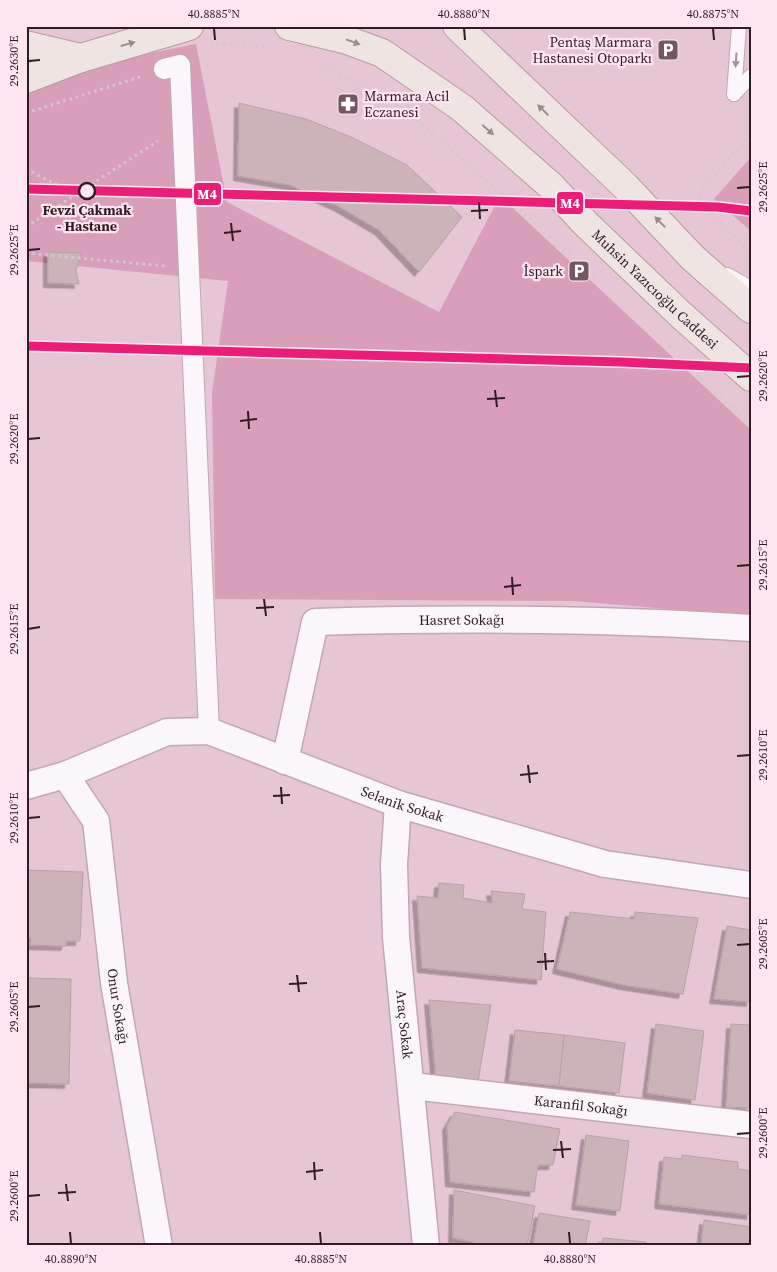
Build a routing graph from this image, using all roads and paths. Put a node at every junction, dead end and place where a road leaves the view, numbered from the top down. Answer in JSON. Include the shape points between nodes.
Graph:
{"nodes":[{"id":1,"x":189,"y":26,"type":"edge"},
{"id":2,"x":289,"y":26,"type":"edge"},
{"id":3,"x":457,"y":26,"type":"edge"},
{"id":4,"x":739,"y":26,"type":"edge"},
{"id":5,"x":26,"y":45,"type":"edge"},
{"id":6,"x":209,"y":46,"type":"dead end"},
{"id":7,"x":272,"y":48,"type":"dead end"},
{"id":8,"x":81,"y":58,"type":"junction"},
{"id":9,"x":314,"y":62,"type":"dead end"},
{"id":10,"x":164,"y":69,"type":"dead end"},
{"id":11,"x":751,"y":76,"type":"edge"},
{"id":12,"x":26,"y":79,"type":"edge"},
{"id":13,"x":123,"y":83,"type":"dead end"},
{"id":14,"x":26,"y":113,"type":"edge"},
{"id":15,"x":182,"y":126,"type":"junction"},
{"id":16,"x":751,"y":134,"type":"edge"},
{"id":17,"x":26,"y":169,"type":"edge"},
{"id":18,"x":75,"y":194,"type":"junction"},
{"id":19,"x":26,"y":227,"type":"edge"},
{"id":20,"x":26,"y":252,"type":"edge"},
{"id":21,"x":751,"y":254,"type":"edge"},
{"id":22,"x":693,"y":258,"type":"junction"},
{"id":23,"x":189,"y":269,"type":"junction"},
{"id":24,"x":601,"y":282,"type":"dead end"},
{"id":25,"x":751,"y":288,"type":"edge"},
{"id":26,"x":751,"y":309,"type":"edge"},
{"id":27,"x":668,"y":346,"type":"dead end"},
{"id":28,"x":751,"y":377,"type":"edge"},
{"id":29,"x":751,"y":424,"type":"edge"},
{"id":30,"x":751,"y":628,"type":"edge"},
{"id":31,"x":209,"y":731,"type":"junction"},
{"id":32,"x":285,"y":761,"type":"junction"},
{"id":33,"x":65,"y":775,"type":"junction"},
{"id":34,"x":26,"y":786,"type":"edge"},
{"id":35,"x":398,"y":804,"type":"junction"},
{"id":36,"x":751,"y":885,"type":"edge"},
{"id":37,"x":412,"y":1086,"type":"junction"},
{"id":38,"x":751,"y":1125,"type":"edge"},
{"id":39,"x":159,"y":1246,"type":"edge"},
{"id":40,"x":426,"y":1246,"type":"edge"}],
"edges":[{"from":8,"to":1,"type":"main road","one_way":true},
{"from":2,"to":28,"type":"main road","name":"Muhsin Yazıcıoğlu Caddesi","one_way":true,"via":[[347,40],[382,53],[462,108],[551,186],[681,316]]},
{"from":22,"to":3,"type":"main road","one_way":true,"via":[[626,187]]},
{"from":4,"to":11,"type":"lane","one_way":true,"via":[[734,94]]},
{"from":5,"to":8,"type":"main road"},
{"from":6,"to":7,"type":"path","via":[[226,43]]},
{"from":8,"to":12,"type":"main road"},
{"from":9,"to":24,"type":"path","via":[[389,99],[418,121]]},
{"from":10,"to":15,"type":"street","via":[[180,65]]},
{"from":13,"to":14,"type":"path"},
{"from":15,"to":18,"type":"path"},
{"from":15,"to":23,"type":"street"},
{"from":16,"to":21,"type":"path","via":[[697,196]]},
{"from":17,"to":18,"type":"path"},
{"from":18,"to":19,"type":"path"},
{"from":20,"to":23,"type":"path"},
{"from":22,"to":25,"type":"lane"},
{"from":22,"to":26,"type":"main road"},
{"from":23,"to":31,"type":"street"},
{"from":27,"to":29,"type":"path"},
{"from":30,"to":32,"type":"street","name":"Hasret Sokağı","via":[[474,618],[315,622]]},
{"from":31,"to":32,"type":"street","name":"Selanik Sokak"},
{"from":31,"to":33,"type":"street","name":"Selanik Sokak","via":[[167,732]]},
{"from":32,"to":35,"type":"street","name":"Selanik Sokak"},
{"from":33,"to":34,"type":"street","name":"Selanik Sokak"},
{"from":33,"to":39,"type":"street","name":"Onur Sokağı","via":[[96,821],[114,983]]},
{"from":35,"to":36,"type":"street","name":"Selanik Sokak","via":[[605,864]]},
{"from":35,"to":37,"type":"street","name":"Araç Sokak","via":[[394,864],[396,937]]},
{"from":37,"to":38,"type":"street","name":"Karanfil Sokağı"},
{"from":37,"to":40,"type":"street","name":"Araç Sokak"}]}
